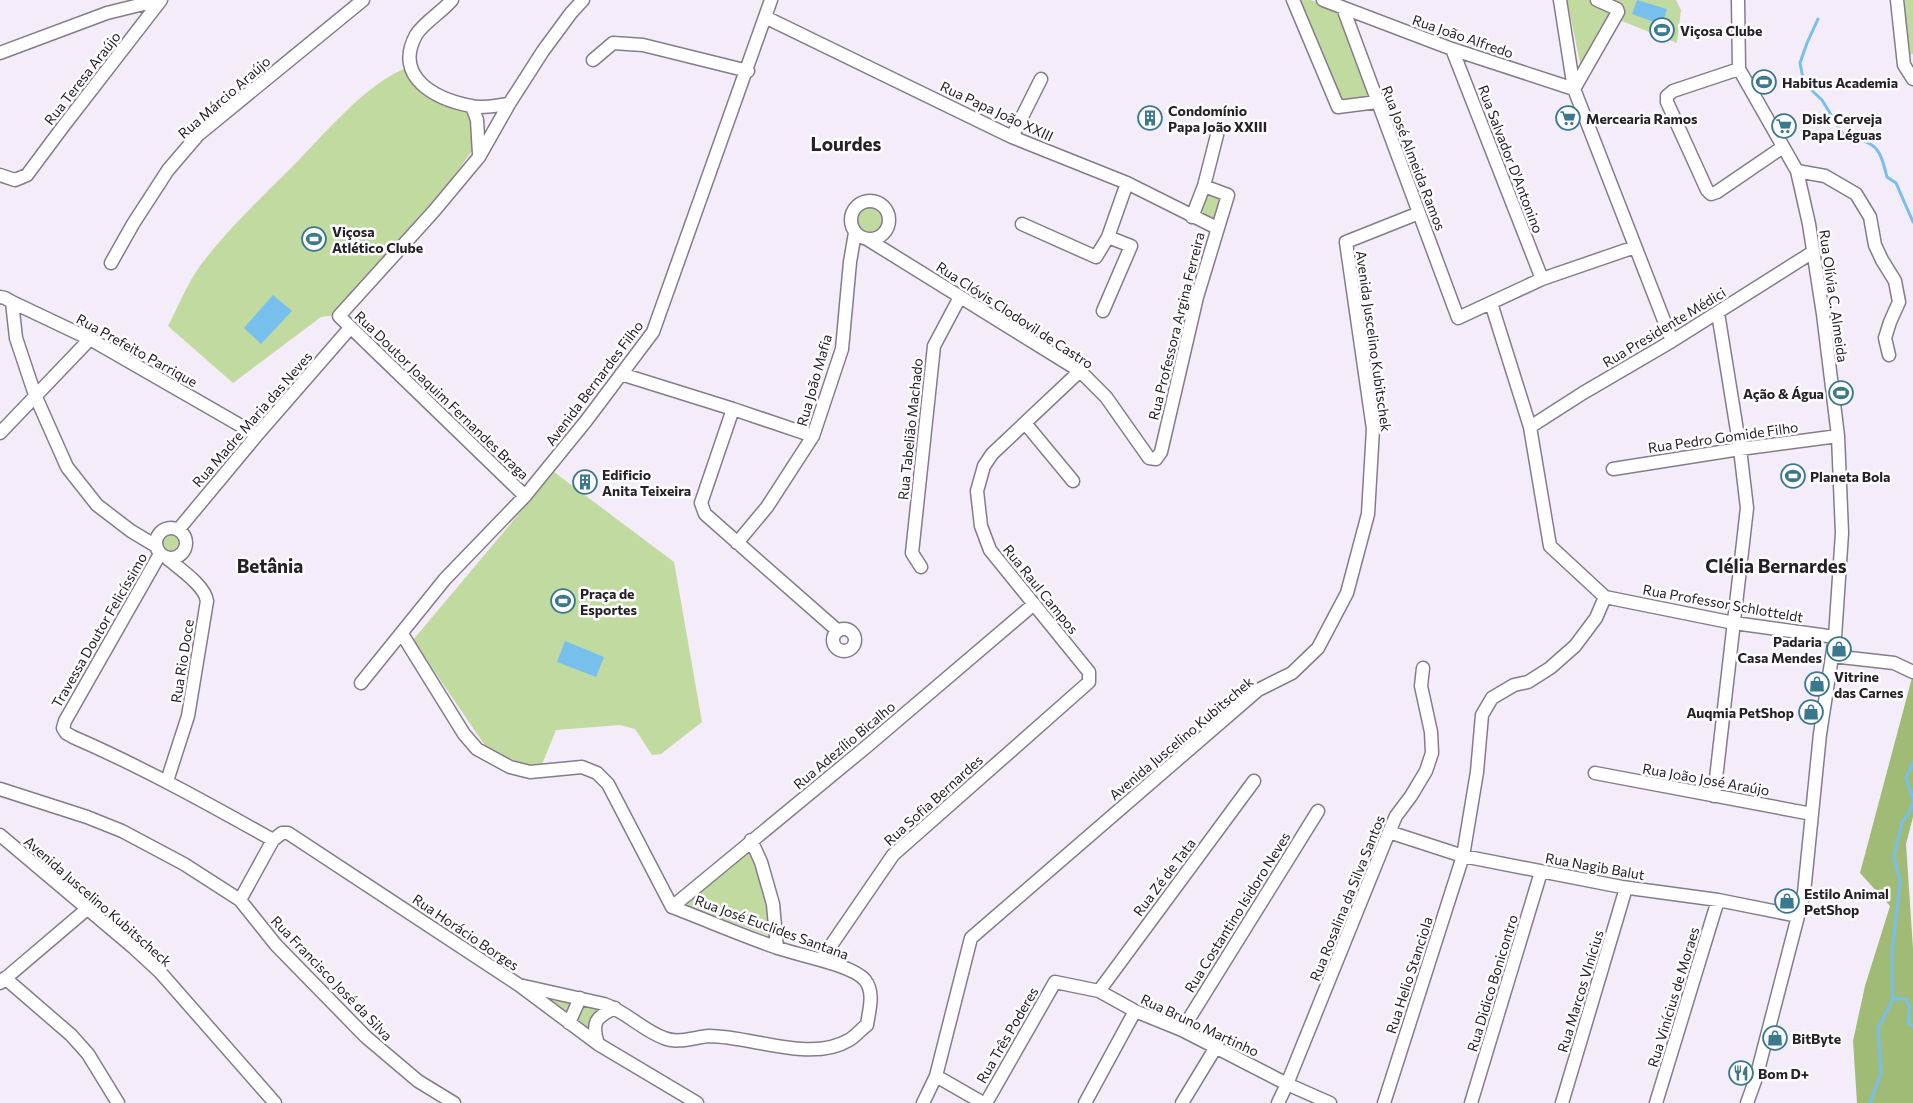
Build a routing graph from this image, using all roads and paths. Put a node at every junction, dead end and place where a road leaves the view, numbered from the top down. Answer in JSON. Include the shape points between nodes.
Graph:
{"nodes":[{"id":1,"x":161,"y":0,"type":"edge"},
{"id":2,"x":363,"y":0,"type":"edge"},
{"id":3,"x":452,"y":0,"type":"edge"},
{"id":4,"x":583,"y":0,"type":"edge"},
{"id":5,"x":771,"y":0,"type":"edge"},
{"id":6,"x":1293,"y":0,"type":"edge"},
{"id":7,"x":1324,"y":0,"type":"edge"},
{"id":8,"x":1560,"y":0,"type":"edge"},
{"id":9,"x":1597,"y":0,"type":"edge"},
{"id":10,"x":1738,"y":0,"type":"edge"},
{"id":11,"x":1897,"y":0,"type":"edge"},
{"id":12,"x":1343,"y":8,"type":"junction"},
{"id":13,"x":765,"y":18,"type":"junction"},
{"id":14,"x":1452,"y":49,"type":"junction"},
{"id":15,"x":0,"y":53,"type":"edge"},
{"id":16,"x":593,"y":60,"type":"dead end"},
{"id":17,"x":1908,"y":64,"type":"edge"},
{"id":18,"x":1739,"y":69,"type":"junction"},
{"id":19,"x":748,"y":71,"type":"junction"},
{"id":20,"x":1041,"y":79,"type":"dead end"},
{"id":21,"x":1913,"y":79,"type":"edge"},
{"id":22,"x":1574,"y":89,"type":"junction"},
{"id":23,"x":1377,"y":102,"type":"junction"},
{"id":24,"x":509,"y":104,"type":"junction"},
{"id":25,"x":472,"y":106,"type":"junction"},
{"id":26,"x":1217,"y":136,"type":"dead end"},
{"id":27,"x":1012,"y":137,"type":"junction"},
{"id":28,"x":1783,"y":147,"type":"junction"},
{"id":29,"x":479,"y":157,"type":"junction"},
{"id":30,"x":1797,"y":171,"type":"junction"},
{"id":31,"x":0,"y":175,"type":"edge"},
{"id":32,"x":1126,"y":183,"type":"junction"},
{"id":33,"x":1204,"y":186,"type":"junction"},
{"id":34,"x":1419,"y":213,"type":"junction"},
{"id":35,"x":1192,"y":217,"type":"junction"},
{"id":36,"x":1022,"y":224,"type":"dead end"},
{"id":37,"x":1217,"y":228,"type":"junction"},
{"id":38,"x":855,"y":233,"type":"junction"},
{"id":39,"x":1108,"y":237,"type":"junction"},
{"id":40,"x":867,"y":240,"type":"junction"},
{"id":41,"x":1635,"y":247,"type":"junction"},
{"id":42,"x":1813,"y":252,"type":"junction"},
{"id":43,"x":111,"y":263,"type":"dead end"},
{"id":44,"x":1542,"y":279,"type":"junction"},
{"id":45,"x":0,"y":297,"type":"edge"},
{"id":46,"x":960,"y":297,"type":"junction"},
{"id":47,"x":12,"y":302,"type":"junction"},
{"id":48,"x":1492,"y":303,"type":"junction"},
{"id":49,"x":1103,"y":311,"type":"dead end"},
{"id":50,"x":1718,"y":313,"type":"junction"},
{"id":51,"x":350,"y":328,"type":"junction"},
{"id":52,"x":90,"y":339,"type":"junction"},
{"id":53,"x":1672,"y":341,"type":"junction"},
{"id":54,"x":1889,"y":355,"type":"dead end"},
{"id":55,"x":1080,"y":371,"type":"junction"},
{"id":56,"x":621,"y":374,"type":"junction"},
{"id":57,"x":35,"y":395,"type":"junction"},
{"id":58,"x":733,"y":408,"type":"junction"},
{"id":59,"x":1025,"y":423,"type":"junction"},
{"id":60,"x":1530,"y":427,"type":"junction"},
{"id":61,"x":0,"y":433,"type":"edge"},
{"id":62,"x":257,"y":435,"type":"junction"},
{"id":63,"x":813,"y":436,"type":"junction"},
{"id":64,"x":1838,"y":436,"type":"junction"},
{"id":65,"x":1740,"y":449,"type":"junction"},
{"id":66,"x":1149,"y":458,"type":"joint"},
{"id":67,"x":1613,"y":469,"type":"dead end"},
{"id":68,"x":1073,"y":481,"type":"dead end"},
{"id":69,"x":525,"y":496,"type":"junction"},
{"id":70,"x":178,"y":530,"type":"junction"},
{"id":71,"x":737,"y":542,"type":"junction"},
{"id":72,"x":161,"y":553,"type":"junction"},
{"id":73,"x":921,"y":567,"type":"dead end"},
{"id":74,"x":1605,"y":597,"type":"junction"},
{"id":75,"x":1034,"y":604,"type":"junction"},
{"id":76,"x":1734,"y":623,"type":"junction"},
{"id":77,"x":838,"y":631,"type":"dead end"},
{"id":78,"x":402,"y":634,"type":"junction"},
{"id":79,"x":1835,"y":637,"type":"junction"},
{"id":80,"x":1832,"y":656,"type":"junction"},
{"id":81,"x":1423,"y":668,"type":"dead end"},
{"id":82,"x":1913,"y":672,"type":"edge"},
{"id":83,"x":1089,"y":682,"type":"joint"},
{"id":84,"x":361,"y":683,"type":"dead end"},
{"id":85,"x":1595,"y":773,"type":"dead end"},
{"id":86,"x":167,"y":781,"type":"junction"},
{"id":87,"x":1254,"y":781,"type":"dead end"},
{"id":88,"x":0,"y":789,"type":"edge"},
{"id":89,"x":1714,"y":796,"type":"junction"},
{"id":90,"x":1318,"y":810,"type":"dead end"},
{"id":91,"x":1812,"y":814,"type":"junction"},
{"id":92,"x":1389,"y":832,"type":"junction"},
{"id":93,"x":0,"y":835,"type":"edge"},
{"id":94,"x":273,"y":840,"type":"junction"},
{"id":95,"x":751,"y":840,"type":"junction"},
{"id":96,"x":1462,"y":856,"type":"junction"},
{"id":97,"x":1541,"y":872,"type":"junction"},
{"id":98,"x":1626,"y":888,"type":"junction"},
{"id":99,"x":240,"y":900,"type":"junction"},
{"id":100,"x":1718,"y":900,"type":"junction"},
{"id":101,"x":672,"y":907,"type":"junction"},
{"id":102,"x":88,"y":908,"type":"junction"},
{"id":103,"x":1798,"y":916,"type":"junction"},
{"id":104,"x":777,"y":948,"type":"junction"},
{"id":105,"x":820,"y":960,"type":"junction"},
{"id":106,"x":2,"y":981,"type":"edge"},
{"id":107,"x":1055,"y":982,"type":"joint"},
{"id":108,"x":519,"y":986,"type":"junction"},
{"id":109,"x":1099,"y":990,"type":"junction"},
{"id":110,"x":580,"y":998,"type":"junction"},
{"id":111,"x":615,"y":1008,"type":"junction"},
{"id":112,"x":1135,"y":1011,"type":"junction"},
{"id":113,"x":569,"y":1023,"type":"junction"},
{"id":114,"x":1182,"y":1030,"type":"junction"},
{"id":115,"x":598,"y":1044,"type":"junction"},
{"id":116,"x":1216,"y":1047,"type":"junction"},
{"id":117,"x":936,"y":1076,"type":"junction"},
{"id":118,"x":1287,"y":1084,"type":"junction"},
{"id":119,"x":118,"y":1103,"type":"edge"},
{"id":120,"x":275,"y":1103,"type":"edge"},
{"id":121,"x":454,"y":1103,"type":"edge"},
{"id":122,"x":698,"y":1103,"type":"edge"},
{"id":123,"x":923,"y":1103,"type":"edge"},
{"id":124,"x":984,"y":1103,"type":"edge"},
{"id":125,"x":1086,"y":1103,"type":"edge"},
{"id":126,"x":1182,"y":1103,"type":"edge"},
{"id":127,"x":1278,"y":1103,"type":"edge"},
{"id":128,"x":1330,"y":1103,"type":"edge"},
{"id":129,"x":1384,"y":1103,"type":"edge"},
{"id":130,"x":1471,"y":1103,"type":"edge"},
{"id":131,"x":1562,"y":1103,"type":"edge"},
{"id":132,"x":1656,"y":1103,"type":"edge"},
{"id":133,"x":1747,"y":1103,"type":"edge"}],
"edges":[{"from":1,"to":15,"type":"street","via":[[107,13]]},
{"from":1,"to":31,"type":"street","name":"Rua Teresa Araújo","via":[[28,175],[15,180]]},
{"from":2,"to":43,"type":"street","name":"Rua Márcio Araújo","via":[[198,135],[168,170]]},
{"from":3,"to":25,"type":"street","via":[[417,33],[408,54],[410,66],[418,81],[429,90],[443,98]]},
{"from":4,"to":24,"type":"street","via":[[543,51]]},
{"from":5,"to":13,"type":"street","name":"Avenida Bernardes Filho"},
{"from":6,"to":23,"type":"street","via":[[1338,107]]},
{"from":7,"to":12,"type":"street","name":"Rua João Alfredo"},
{"from":8,"to":22,"type":"street"},
{"from":9,"to":22,"type":"street","via":[[1618,12]]},
{"from":10,"to":18,"type":"street"},
{"from":11,"to":17,"type":"street"},
{"from":12,"to":14,"type":"street","name":"Rua João Alfredo"},
{"from":12,"to":23,"type":"street","name":"Rua José Almeida Ramos"},
{"from":13,"to":19,"type":"street","name":"Avenida Bernardes Filho"},
{"from":13,"to":27,"type":"street","name":"Rua Papa João XXIII"},
{"from":14,"to":22,"type":"street","name":"Rua João Alfredo"},
{"from":14,"to":44,"type":"street","name":"Rua Salvador D'Antonino"},
{"from":16,"to":19,"type":"street","via":[[613,43],[643,45]]},
{"from":17,"to":21,"type":"street"},
{"from":18,"to":28,"type":"street","name":"Rua Olívia C. Almeida"},
{"from":18,"to":28,"type":"street","via":[[1673,91],[1667,96],[1707,190],[1711,194],[1717,192]]},
{"from":19,"to":56,"type":"street","name":"Avenida Bernardes Filho","via":[[653,332]]},
{"from":20,"to":27,"type":"street"},
{"from":22,"to":41,"type":"street"},
{"from":23,"to":34,"type":"street","name":"Rua José Almeida Ramos"},
{"from":24,"to":25,"type":"street"},
{"from":24,"to":29,"type":"street"},
{"from":25,"to":29,"type":"street","via":[[477,120]]},
{"from":26,"to":33,"type":"street"},
{"from":27,"to":32,"type":"street","name":"Rua Papa João XXIII"},
{"from":28,"to":30,"type":"street","name":"Rua Olívia C. Almeida"},
{"from":29,"to":51,"type":"street","name":"Rua Doutor Joaquim Fernandes Braga","via":[[339,316]]},
{"from":30,"to":42,"type":"street","name":"Rua Olívia C. Almeida"},
{"from":30,"to":54,"type":"street","via":[[1825,176],[1856,194],[1870,217],[1875,245],[1895,281],[1899,302],[1886,338]]},
{"from":32,"to":35,"type":"street","name":"Rua Papa João XXIII"},
{"from":32,"to":39,"type":"street"},
{"from":33,"to":35,"type":"street"},
{"from":33,"to":37,"type":"street","name":"Rua Professora Argina Ferreira","via":[[1228,195]]},
{"from":34,"to":48,"type":"street","name":"Rua José Almeida Ramos","via":[[1458,318]]},
{"from":34,"to":117,"type":"street","name":"Avenida Juscelino Kubitschek","via":[[1346,242],[1373,429],[1368,514],[1347,593],[1318,648],[1292,674],[1258,690],[971,938]]},
{"from":35,"to":37,"type":"street","name":"Rua Papa João XXIII"},
{"from":36,"to":39,"type":"street","via":[[1096,257]]},
{"from":37,"to":66,"type":"street","name":"Rua Professora Argina Ferreira","via":[[1161,452],[1156,458]]},
{"from":38,"to":40,"type":"street"},
{"from":38,"to":40,"type":"street","via":[[851,220],[856,207],[867,201],[880,203],[889,214],[889,227],[880,237]]},
{"from":38,"to":63,"type":"street","name":"Rua João Mafia","via":[[842,349]]},
{"from":39,"to":49,"type":"street","via":[[1131,246]]},
{"from":40,"to":46,"type":"street","name":"Rua Clóvis Clodovil de Castro"},
{"from":41,"to":44,"type":"street"},
{"from":41,"to":53,"type":"street"},
{"from":42,"to":50,"type":"street","name":"Rua Presidente Médici"},
{"from":42,"to":64,"type":"street","name":"Rua Olívia C. Almeida"},
{"from":44,"to":48,"type":"street"},
{"from":45,"to":47,"type":"street","name":"Rua Prefeito Parrique"},
{"from":46,"to":55,"type":"street","name":"Rua Clóvis Clodovil de Castro"},
{"from":46,"to":73,"type":"street","name":"Rua Tabelião Machado","via":[[934,346],[912,553]]},
{"from":47,"to":52,"type":"street","name":"Rua Prefeito Parrique"},
{"from":47,"to":57,"type":"street","name":"Rua Rio Doce","via":[[16,338]]},
{"from":48,"to":60,"type":"street"},
{"from":50,"to":53,"type":"street","name":"Rua Presidente Médici"},
{"from":50,"to":65,"type":"street"},
{"from":51,"to":62,"type":"street","name":"Rua Madre Maria das Neves"},
{"from":51,"to":69,"type":"street","name":"Rua Doutor Joaquim Fernandes Braga"},
{"from":52,"to":57,"type":"street"},
{"from":52,"to":62,"type":"street","name":"Rua Prefeito Parrique"},
{"from":53,"to":60,"type":"street","name":"Rua Presidente Médici"},
{"from":55,"to":59,"type":"street","name":"Rua Raul Campos"},
{"from":55,"to":66,"type":"street","name":"Rua Clóvis Clodovil de Castro","via":[[1106,397]]},
{"from":56,"to":58,"type":"street"},
{"from":56,"to":69,"type":"street","name":"Avenida Bernardes Filho"},
{"from":57,"to":61,"type":"street"},
{"from":57,"to":72,"type":"street","name":"Rua Rio Doce","via":[[67,467],[80,485],[97,505]]},
{"from":58,"to":63,"type":"street"},
{"from":58,"to":71,"type":"street","via":[[701,504],[705,514]]},
{"from":59,"to":68,"type":"street"},
{"from":59,"to":75,"type":"street","name":"Rua Raul Campos","via":[[992,454],[984,466],[977,492],[981,526],[990,550]]},
{"from":60,"to":74,"type":"street","via":[[1550,546]]},
{"from":62,"to":70,"type":"street","name":"Rua Madre Maria das Neves"},
{"from":63,"to":71,"type":"street","name":"Rua João Mafia","via":[[767,507]]},
{"from":64,"to":65,"type":"street","name":"Rua Pedro Gomide Filho"},
{"from":64,"to":79,"type":"street","name":"Rua Olívia C. Almeida","via":[[1842,533]]},
{"from":65,"to":67,"type":"street","name":"Rua Pedro Gomide Filho"},
{"from":65,"to":76,"type":"street","via":[[1747,508]]},
{"from":69,"to":78,"type":"street","name":"Avenida Bernardes Filho","via":[[445,579]]},
{"from":70,"to":72,"type":"street","via":[[169,528],[157,536]]},
{"from":70,"to":72,"type":"street","via":[[185,536],[185,550],[178,557]]},
{"from":71,"to":77,"type":"street"},
{"from":72,"to":86,"type":"street","name":"Rua Rio Doce","via":[[201,588],[207,601],[188,716]]},
{"from":72,"to":86,"type":"street","name":"Travessa Doutor Felicíssimo","via":[[63,728],[66,733]]},
{"from":74,"to":76,"type":"street","name":"Rua Professor Schlotteldt"},
{"from":74,"to":96,"type":"street","name":"Rua Helio Stanciola","via":[[1596,618],[1574,646],[1550,668],[1528,682],[1514,685],[1492,698],[1482,715],[1477,772]]},
{"from":75,"to":83,"type":"street","name":"Rua Raul Campos","via":[[1089,672]]},
{"from":75,"to":95,"type":"street","name":"Rua Adezílio Bicalho"},
{"from":76,"to":79,"type":"street","name":"Rua Professor Schlotteldt"},
{"from":76,"to":89,"type":"street"},
{"from":78,"to":84,"type":"street","name":"Avenida Bernardes Filho"},
{"from":78,"to":101,"type":"street","via":[[464,734],[477,748],[510,767],[530,772],[582,767],[597,773],[608,784]]},
{"from":79,"to":80,"type":"street","name":"Rua Olívia C. Almeida"},
{"from":80,"to":82,"type":"street","via":[[1894,663]]},
{"from":80,"to":91,"type":"street","name":"Rua Olívia C. Almeida"},
{"from":81,"to":92,"type":"street","name":"Rua Rosalina da Silva Santos","via":[[1420,686],[1431,732],[1432,753],[1426,771]]},
{"from":83,"to":105,"type":"street","name":"Rua Sofia Bernardes","via":[[893,855]]},
{"from":85,"to":89,"type":"street","name":"Rua João José Araújo"},
{"from":86,"to":94,"type":"street"},
{"from":87,"to":109,"type":"street","name":"Rua Zé de Tata"},
{"from":88,"to":99,"type":"street","name":"Rua Francisco José da Silva","via":[[122,831],[184,864]]},
{"from":89,"to":91,"type":"street","name":"Rua João José Araújo"},
{"from":90,"to":114,"type":"street","name":"Rua Costantino Isidoro Neves"},
{"from":91,"to":103,"type":"street","name":"Rua Olívia C. Almeida","via":[[1804,893]]},
{"from":92,"to":96,"type":"street","name":"Rua Nagib Balut"},
{"from":92,"to":118,"type":"street","name":"Rua Rosalina da Silva Santos"},
{"from":93,"to":102,"type":"street","name":"Avenida Juscelino Kubitscheck"},
{"from":94,"to":99,"type":"street"},
{"from":94,"to":108,"type":"street","name":"Rua Horácio Borges","via":[[282,833],[295,836]]},
{"from":95,"to":101,"type":"street","name":"Rua Adezílio Bicalho"},
{"from":95,"to":104,"type":"street","via":[[773,904]]},
{"from":96,"to":97,"type":"street","name":"Rua Nagib Balut"},
{"from":96,"to":129,"type":"street","name":"Rua Helio Stanciola"},
{"from":97,"to":98,"type":"street","name":"Rua Nagib Balut"},
{"from":97,"to":130,"type":"street","name":"Rua Didico Bonicontro"},
{"from":98,"to":100,"type":"street","name":"Rua Nagib Balut"},
{"from":98,"to":131,"type":"street","name":"Rua Marcos VInícius"},
{"from":99,"to":121,"type":"street","name":"Rua Francisco José da Silva","via":[[276,945],[366,1037],[418,1082]]},
{"from":100,"to":103,"type":"street","name":"Rua Nagib Balut"},
{"from":100,"to":132,"type":"street","name":"Rua Vinícius de Moraes"},
{"from":101,"to":104,"type":"street","name":"Rua José Euclides Santana"},
{"from":102,"to":106,"type":"street"},
{"from":102,"to":120,"type":"street","name":"Avenida Juscelino Kubitscheck","via":[[160,972]]},
{"from":103,"to":133,"type":"street","name":"Rua Olívia C. Almeida"},
{"from":104,"to":105,"type":"street","name":"Rua José Euclides Santana"},
{"from":105,"to":111,"type":"street","name":"Rua José Euclides Santana","via":[[863,978],[870,988],[867,1025],[849,1040],[829,1047],[794,1049],[710,1036],[676,1041],[665,1039]]},
{"from":106,"to":119,"type":"street","via":[[71,1035],[88,1054]]},
{"from":107,"to":109,"type":"street","name":"Rua Bruno Martinho"},
{"from":107,"to":124,"type":"street","name":"Rua Três Poderes"},
{"from":108,"to":110,"type":"street","name":"Rua José Euclides Santana"},
{"from":108,"to":113,"type":"street","name":"Rua Horácio Borges"},
{"from":109,"to":112,"type":"street","name":"Rua Bruno Martinho"},
{"from":110,"to":111,"type":"street","name":"Rua José Euclides Santana"},
{"from":110,"to":113,"type":"street"},
{"from":111,"to":115,"type":"street","via":[[596,1021]]},
{"from":112,"to":114,"type":"street","name":"Rua Bruno Martinho"},
{"from":112,"to":125,"type":"street"},
{"from":113,"to":115,"type":"street","name":"Rua Horácio Borges"},
{"from":114,"to":116,"type":"street","name":"Rua Bruno Martinho"},
{"from":115,"to":122,"type":"street","name":"Rua Horácio Borges"},
{"from":116,"to":118,"type":"street","name":"Rua Bruno Martinho"},
{"from":116,"to":126,"type":"street"},
{"from":117,"to":123,"type":"street","name":"Avenida Juscelino Kubitschek"},
{"from":117,"to":124,"type":"street"},
{"from":118,"to":127,"type":"street","name":"Rua Rosalina da Silva Santos"},
{"from":118,"to":128,"type":"street","name":"Rua Bruno Martinho"}]}
